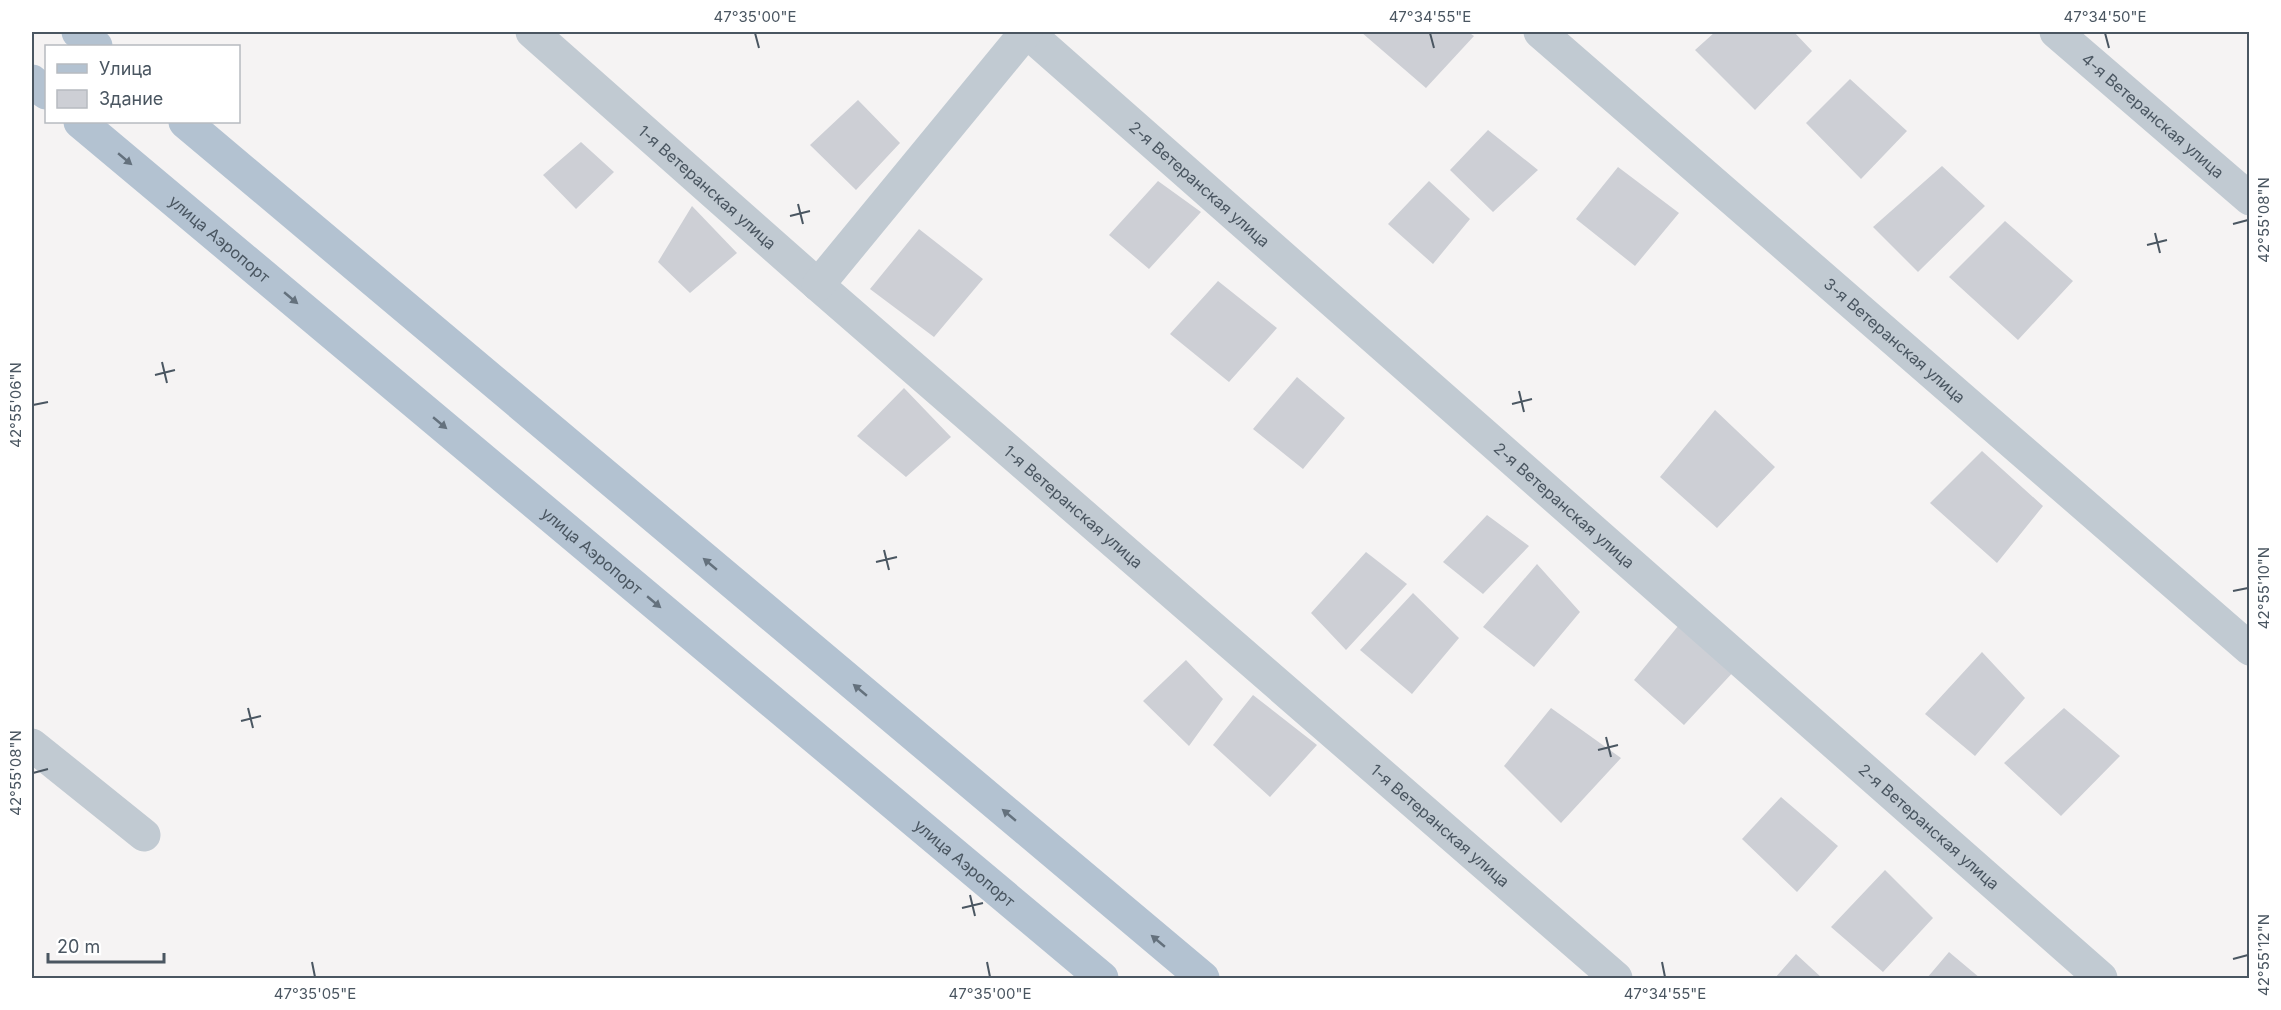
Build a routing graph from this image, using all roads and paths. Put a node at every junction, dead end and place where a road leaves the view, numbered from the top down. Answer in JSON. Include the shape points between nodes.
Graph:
{"nodes":[{"id":1,"x":78,"y":32,"type":"edge"},
{"id":2,"x":532,"y":32,"type":"edge"},
{"id":3,"x":1026,"y":32,"type":"edge"},
{"id":4,"x":1540,"y":32,"type":"edge"},
{"id":5,"x":2056,"y":32,"type":"edge"},
{"id":6,"x":95,"y":45,"type":"edge"},
{"id":7,"x":32,"y":81,"type":"edge"},
{"id":8,"x":45,"y":92,"type":"edge"},
{"id":9,"x":81,"y":123,"type":"edge"},
{"id":10,"x":186,"y":123,"type":"edge"},
{"id":11,"x":2250,"y":199,"type":"edge"},
{"id":12,"x":818,"y":285,"type":"junction"},
{"id":13,"x":2250,"y":649,"type":"edge"},
{"id":14,"x":32,"y":745,"type":"edge"},
{"id":15,"x":144,"y":836,"type":"dead end"},
{"id":16,"x":1102,"y":978,"type":"edge"},
{"id":17,"x":1203,"y":978,"type":"edge"},
{"id":18,"x":1616,"y":978,"type":"edge"},
{"id":19,"x":2101,"y":978,"type":"edge"}],
"edges":[{"from":1,"to":6,"type":"main road"},
{"from":2,"to":12,"type":"street","name":"1-я Ветеранская улица"},
{"from":3,"to":12,"type":"street"},
{"from":3,"to":19,"type":"street","name":"2-я Ветеранская улица"},
{"from":4,"to":13,"type":"street","name":"3-я Ветеранская улица"},
{"from":5,"to":11,"type":"street","name":"4-я Ветеранская улица"},
{"from":7,"to":8,"type":"main road"},
{"from":9,"to":16,"type":"main road","name":"улица Аэропорт","one_way":true},
{"from":17,"to":10,"type":"main road","one_way":true},
{"from":12,"to":18,"type":"street","name":"1-я Ветеранская улица"},
{"from":14,"to":15,"type":"street"}]}
